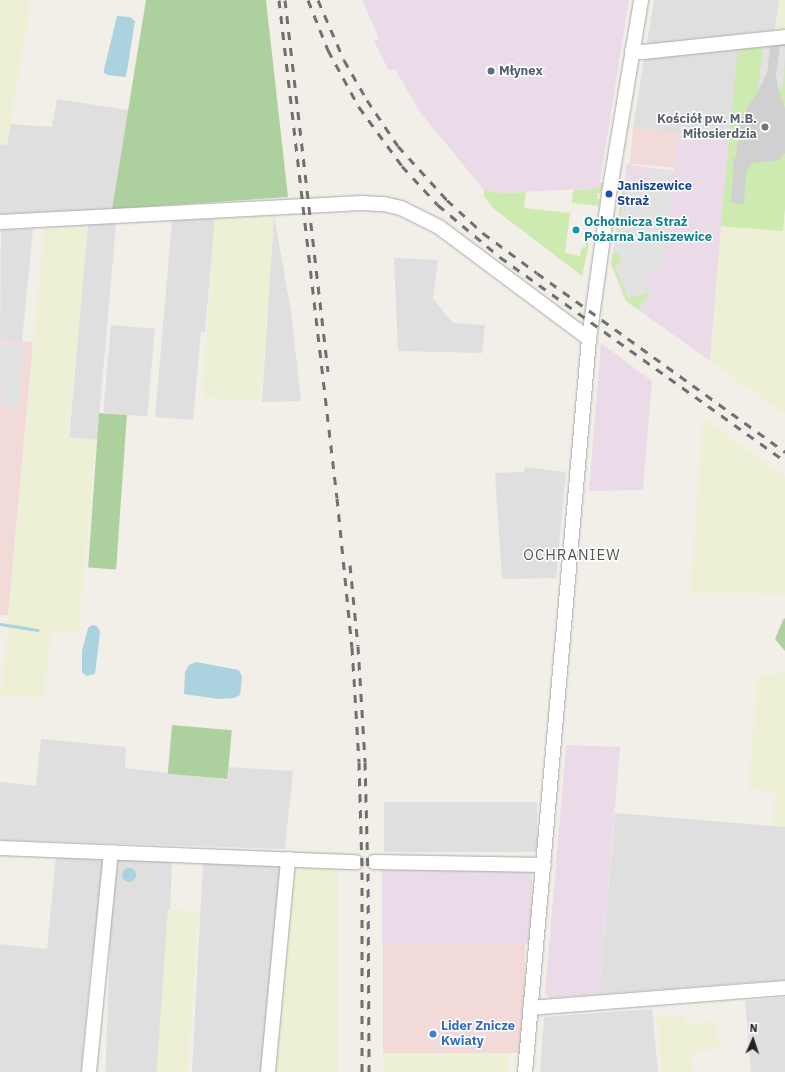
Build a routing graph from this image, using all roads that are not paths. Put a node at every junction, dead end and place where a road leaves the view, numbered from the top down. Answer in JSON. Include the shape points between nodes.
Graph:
{"nodes":[{"id":1,"x":641,"y":0,"type":"edge"},
{"id":2,"x":785,"y":37,"type":"edge"},
{"id":3,"x":632,"y":51,"type":"junction"},
{"id":4,"x":0,"y":222,"type":"edge"},
{"id":5,"x":589,"y":339,"type":"junction"},
{"id":6,"x":0,"y":848,"type":"edge"},
{"id":7,"x":111,"y":852,"type":"junction"},
{"id":8,"x":288,"y":858,"type":"junction"},
{"id":9,"x":356,"y":862,"type":"dead end"},
{"id":10,"x":374,"y":862,"type":"dead end"},
{"id":11,"x":544,"y":866,"type":"junction"},
{"id":12,"x":785,"y":988,"type":"edge"},
{"id":13,"x":530,"y":1008,"type":"junction"},
{"id":14,"x":89,"y":1072,"type":"edge"},
{"id":15,"x":268,"y":1072,"type":"edge"},
{"id":16,"x":524,"y":1072,"type":"edge"}],
"edges":[{"from":1,"to":3,"type":"street"},
{"from":2,"to":3,"type":"street"},
{"from":3,"to":5,"type":"street"},
{"from":4,"to":5,"type":"street","via":[[362,203],[384,204],[401,208],[439,227]]},
{"from":5,"to":11,"type":"street"},
{"from":6,"to":7,"type":"street"},
{"from":7,"to":8,"type":"street"},
{"from":7,"to":14,"type":"street"},
{"from":8,"to":9,"type":"street"},
{"from":8,"to":15,"type":"street"},
{"from":10,"to":11,"type":"street"},
{"from":11,"to":13,"type":"street"},
{"from":12,"to":13,"type":"street"},
{"from":13,"to":16,"type":"street"}]}
